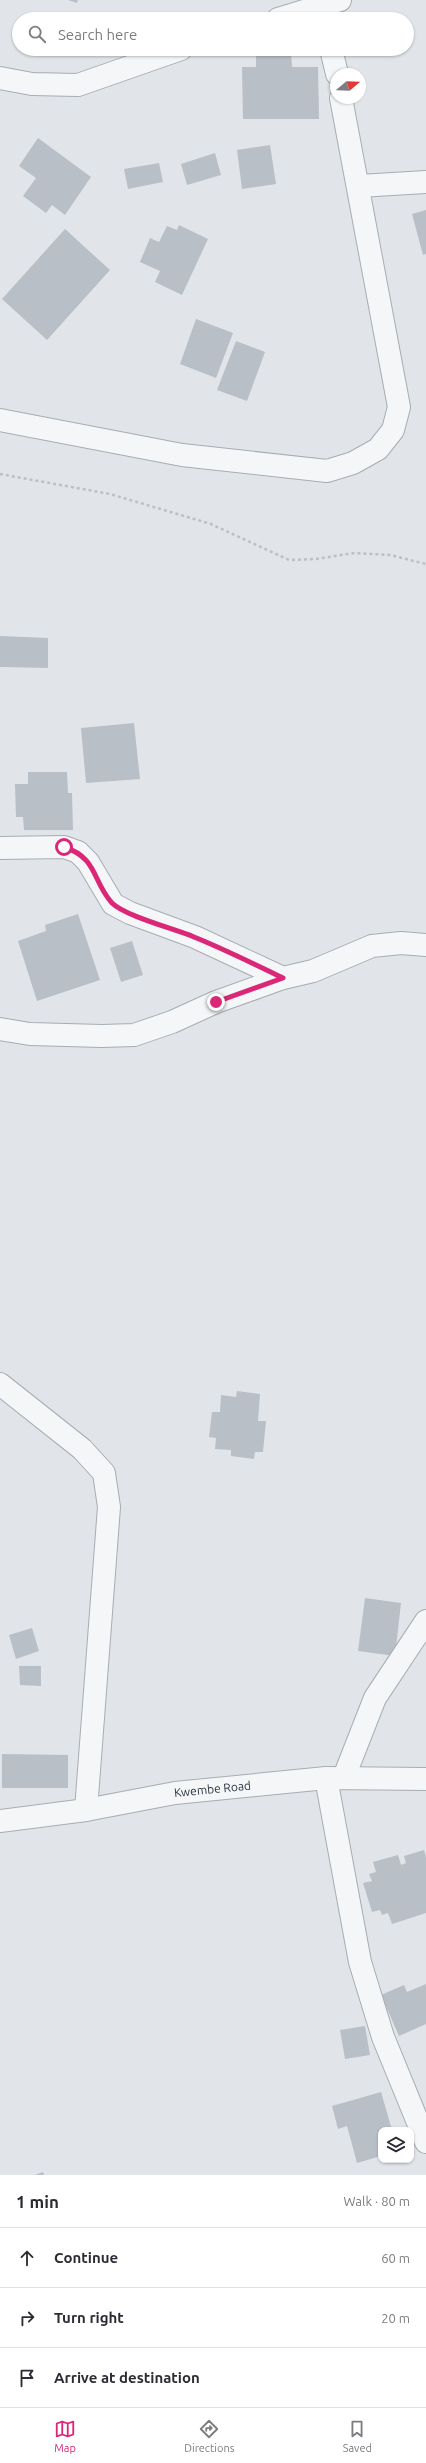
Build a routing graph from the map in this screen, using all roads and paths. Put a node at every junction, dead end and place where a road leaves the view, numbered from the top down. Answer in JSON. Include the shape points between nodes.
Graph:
{"nodes":[{"id":1,"x":329,"y":8,"type":"edge"},
{"id":2,"x":310,"y":12,"type":"edge"},
{"id":3,"x":161,"y":56,"type":"edge"},
{"id":4,"x":333,"y":56,"type":"edge"},
{"id":5,"x":336,"y":68,"type":"edge"},
{"id":6,"x":0,"y":78,"type":"edge"},
{"id":7,"x":343,"y":104,"type":"edge"},
{"id":8,"x":426,"y":182,"type":"edge"},
{"id":9,"x":360,"y":186,"type":"junction"},
{"id":10,"x":0,"y":420,"type":"edge"},
{"id":11,"x":0,"y":474,"type":"edge"},
{"id":12,"x":426,"y":564,"type":"edge"},
{"id":13,"x":0,"y":848,"type":"edge"},
{"id":14,"x":426,"y":945,"type":"edge"},
{"id":15,"x":283,"y":978,"type":"junction"},
{"id":16,"x":0,"y":1029,"type":"edge"},
{"id":17,"x":0,"y":1384,"type":"edge"},
{"id":18,"x":426,"y":1620,"type":"edge"},
{"id":19,"x":335,"y":1778,"type":"junction"},
{"id":20,"x":426,"y":1779,"type":"edge"},
{"id":21,"x":86,"y":1810,"type":"junction"},
{"id":22,"x":0,"y":1821,"type":"edge"},
{"id":23,"x":426,"y":2142,"type":"edge"}],
"edges":[{"from":1,"to":2,"type":"street"},
{"from":3,"to":6,"type":"street","via":[[78,85],[32,84]]},
{"from":4,"to":5,"type":"street"},
{"from":7,"to":9,"type":"street"},
{"from":8,"to":9,"type":"street"},
{"from":9,"to":10,"type":"street","via":[[399,407],[393,430],[378,449],[353,463],[327,471],[182,455]]},
{"from":11,"to":12,"type":"path","via":[[110,494],[196,519],[289,560],[354,553],[390,555]]},
{"from":13,"to":15,"type":"street","via":[[64,847],[78,852],[88,862],[113,904],[130,913],[195,937]]},
{"from":14,"to":15,"type":"street","via":[[400,943],[372,946],[313,971]]},
{"from":15,"to":16,"type":"street","via":[[134,1035],[30,1034]]},
{"from":17,"to":21,"type":"street","via":[[82,1449],[104,1473],[109,1507]]},
{"from":18,"to":19,"type":"street","via":[[375,1698]]},
{"from":19,"to":20,"type":"street","name":"Kwembe Road"},
{"from":19,"to":21,"type":"street","name":"Kwembe Road","via":[[175,1793]]},
{"from":19,"to":23,"type":"street","via":[[360,1962],[383,2037]]},
{"from":21,"to":22,"type":"street","name":"Kwembe Road"}]}
